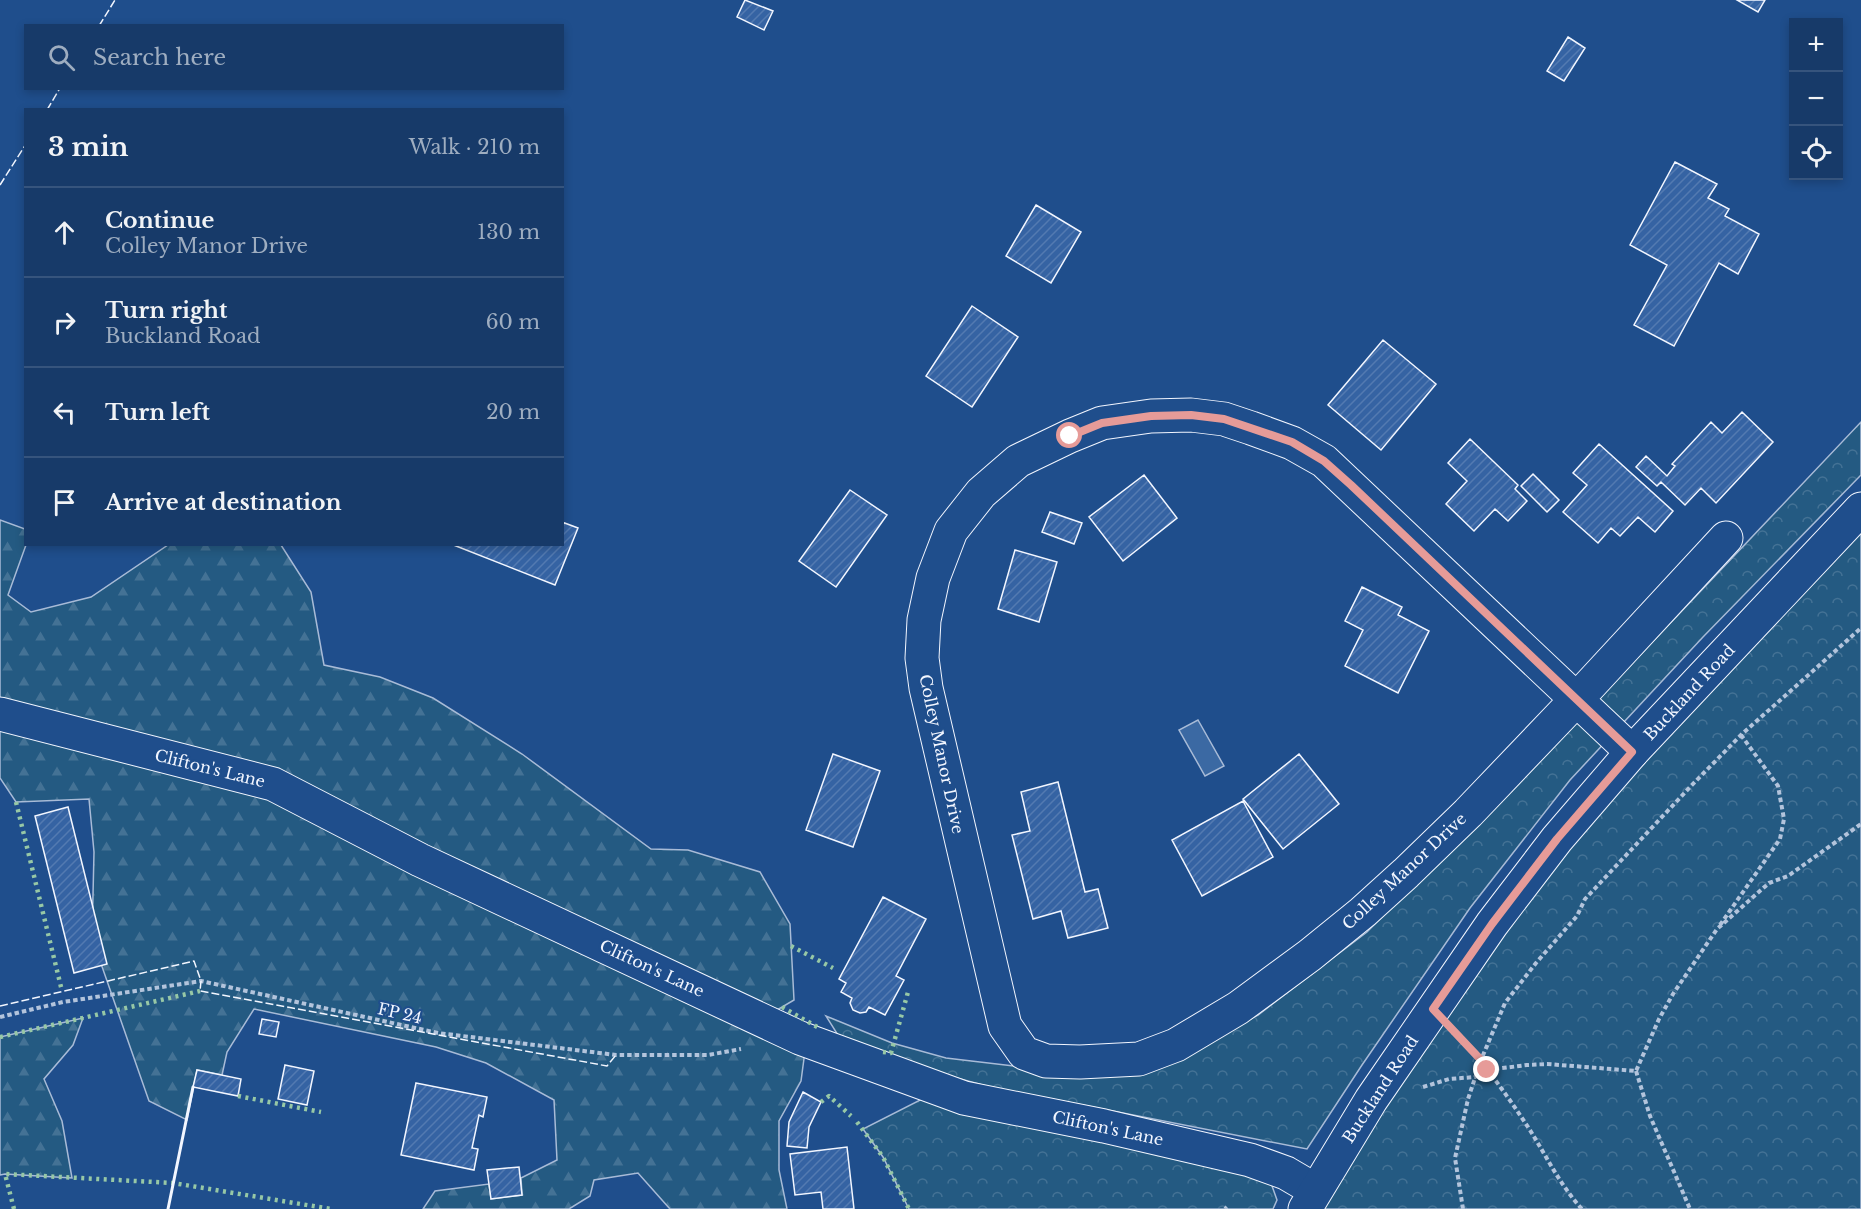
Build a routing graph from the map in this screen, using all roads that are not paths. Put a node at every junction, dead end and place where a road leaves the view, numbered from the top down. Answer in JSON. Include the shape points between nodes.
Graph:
{"nodes":[{"id":1,"x":1861,"y":509,"type":"edge"},
{"id":2,"x":1726,"y":538,"type":"dead end"},
{"id":3,"x":1576,"y":700,"type":"junction"},
{"id":4,"x":0,"y":714,"type":"edge"},
{"id":5,"x":1632,"y":752,"type":"junction"},
{"id":6,"x":1310,"y":1199,"type":"edge"}],
"edges":[{"from":1,"to":5,"type":"street","name":"Buckland Road"},
{"from":2,"to":3,"type":"street","name":"Colley Manor Drive"},
{"from":3,"to":3,"type":"street","name":"Colley Manor Drive","via":[[1406,873],[1327,941],[1238,1008],[1176,1045],[1139,1059],[1046,1060],[1024,1053],[1005,1026],[922,658],[924,620],[933,578],[951,531],[981,493],[1018,460],[1102,423],[1151,416],[1224,419],[1292,442],[1324,461]]},
{"from":3,"to":5,"type":"street","name":"Colley Manor Drive"},
{"from":4,"to":6,"type":"street","name":"Clifton's Lane","via":[[273,784],[420,860],[800,1038],[964,1098],[1250,1160],[1286,1173]]},
{"from":5,"to":6,"type":"street","name":"Buckland Road","via":[[1557,839],[1492,924]]}]}
